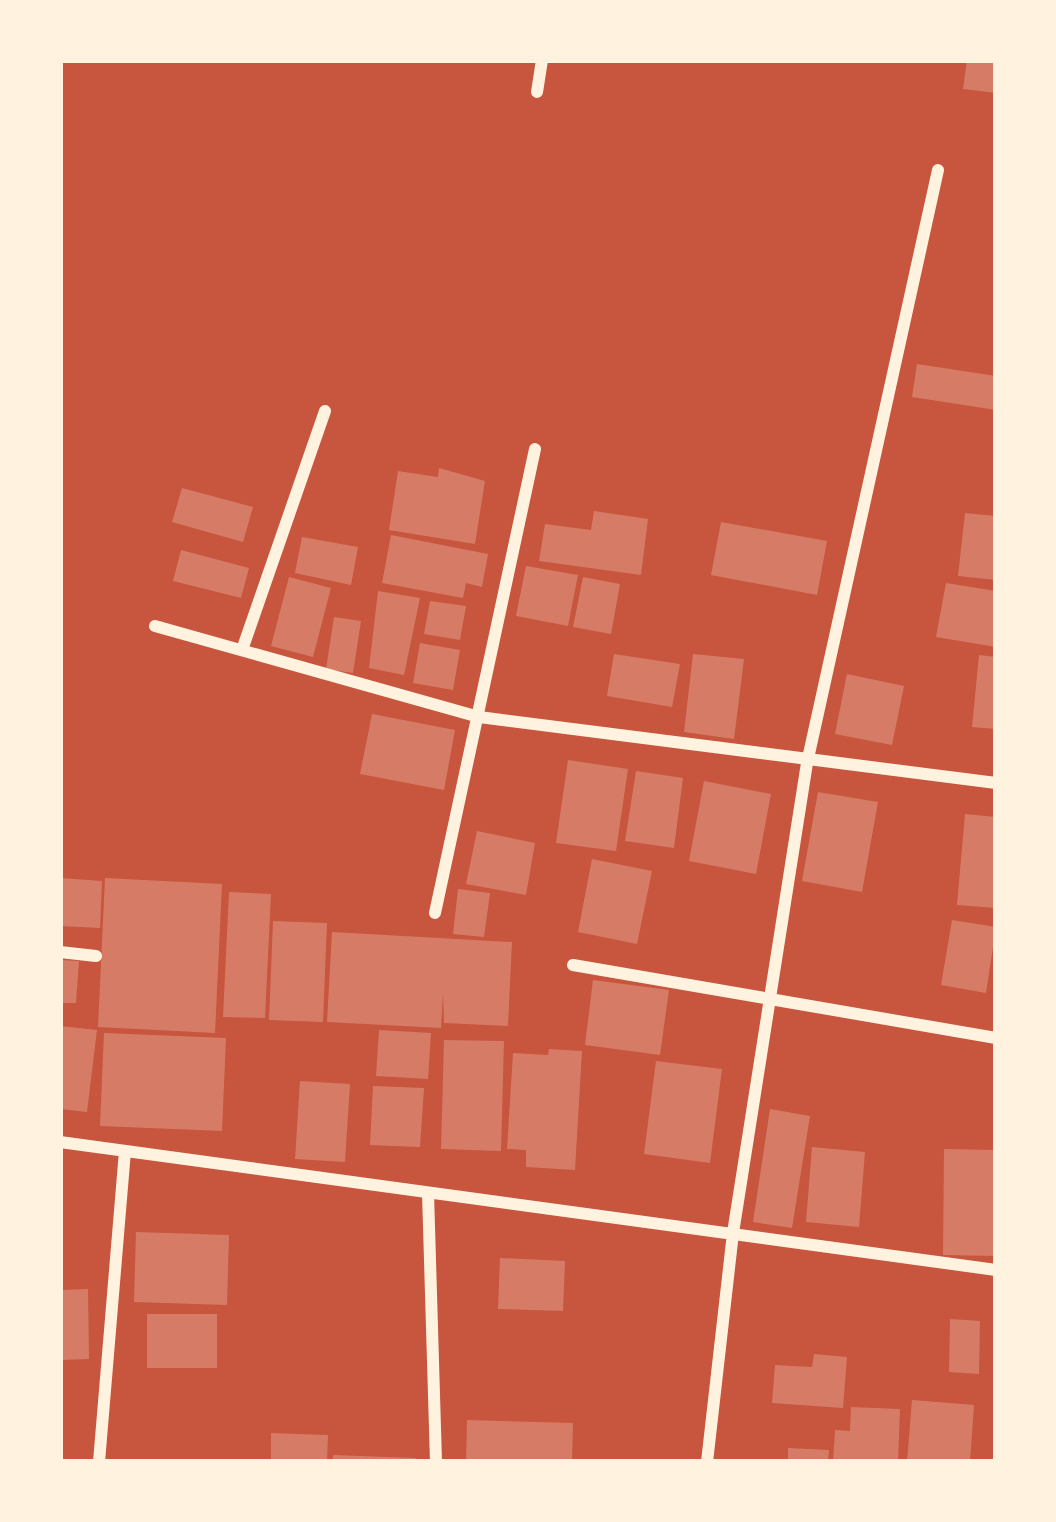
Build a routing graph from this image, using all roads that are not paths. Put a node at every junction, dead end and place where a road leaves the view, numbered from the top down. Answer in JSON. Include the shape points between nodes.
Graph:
{"nodes":[{"id":1,"x":542,"y":60,"type":"edge"},
{"id":2,"x":537,"y":92,"type":"dead end"},
{"id":3,"x":938,"y":170,"type":"dead end"},
{"id":4,"x":325,"y":411,"type":"dead end"},
{"id":5,"x":535,"y":449,"type":"dead end"},
{"id":6,"x":155,"y":626,"type":"dead end"},
{"id":7,"x":242,"y":650,"type":"junction"},
{"id":8,"x":479,"y":717,"type":"junction"},
{"id":9,"x":807,"y":763,"type":"junction"},
{"id":10,"x":996,"y":783,"type":"edge"},
{"id":11,"x":434,"y":913,"type":"dead end"},
{"id":12,"x":60,"y":952,"type":"edge"},
{"id":13,"x":96,"y":956,"type":"dead end"},
{"id":14,"x":573,"y":965,"type":"dead end"},
{"id":15,"x":770,"y":998,"type":"junction"},
{"id":16,"x":996,"y":1038,"type":"edge"},
{"id":17,"x":60,"y":1142,"type":"edge"},
{"id":18,"x":124,"y":1151,"type":"junction"},
{"id":19,"x":428,"y":1193,"type":"junction"},
{"id":20,"x":733,"y":1233,"type":"junction"},
{"id":21,"x":996,"y":1270,"type":"edge"},
{"id":22,"x":99,"y":1462,"type":"edge"},
{"id":23,"x":436,"y":1462,"type":"edge"},
{"id":24,"x":707,"y":1462,"type":"edge"}],
"edges":[{"from":1,"to":2,"type":"street"},
{"from":3,"to":9,"type":"street"},
{"from":4,"to":7,"type":"street"},
{"from":5,"to":8,"type":"street"},
{"from":6,"to":7,"type":"street"},
{"from":7,"to":8,"type":"street"},
{"from":8,"to":9,"type":"street"},
{"from":8,"to":11,"type":"street"},
{"from":9,"to":10,"type":"street"},
{"from":9,"to":15,"type":"street"},
{"from":12,"to":13,"type":"street"},
{"from":14,"to":15,"type":"street"},
{"from":15,"to":16,"type":"street"},
{"from":15,"to":20,"type":"street"},
{"from":17,"to":18,"type":"street"},
{"from":18,"to":19,"type":"street"},
{"from":18,"to":22,"type":"street"},
{"from":19,"to":20,"type":"street"},
{"from":19,"to":23,"type":"street"},
{"from":20,"to":21,"type":"street"},
{"from":20,"to":24,"type":"street"}]}
